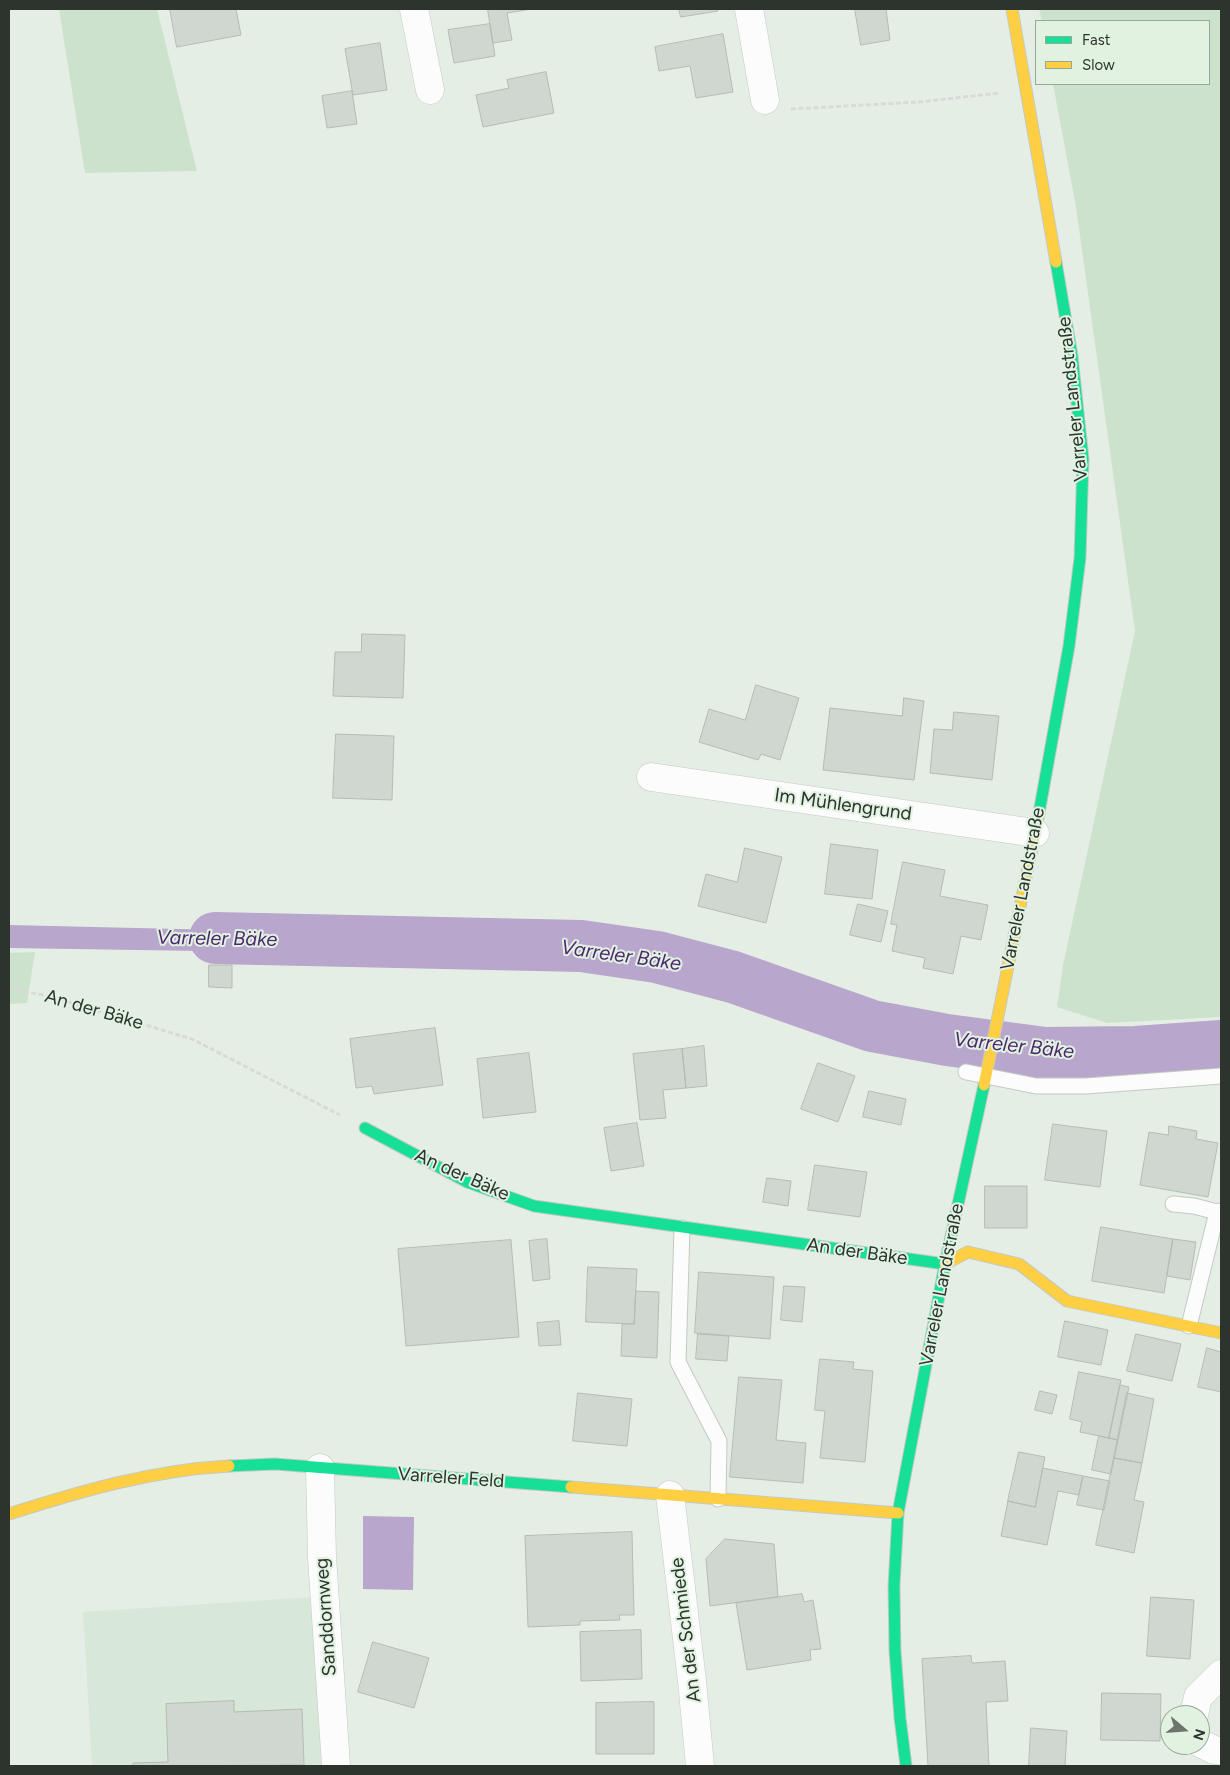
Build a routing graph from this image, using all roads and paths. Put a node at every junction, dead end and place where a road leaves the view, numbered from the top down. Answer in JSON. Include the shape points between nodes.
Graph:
{"nodes":[{"id":1,"x":414,"y":9,"type":"edge"},
{"id":2,"x":749,"y":9,"type":"edge"},
{"id":3,"x":1012,"y":9,"type":"edge"},
{"id":4,"x":1000,"y":86,"type":"dead end"},
{"id":5,"x":430,"y":90,"type":"dead end"},
{"id":6,"x":765,"y":100,"type":"joint"},
{"id":7,"x":651,"y":777,"type":"dead end"},
{"id":8,"x":1034,"y":833,"type":"junction"},
{"id":9,"x":9,"y":989,"type":"edge"},
{"id":10,"x":966,"y":1072,"type":"dead end"},
{"id":11,"x":986,"y":1076,"type":"junction"},
{"id":12,"x":1221,"y":1076,"type":"edge"},
{"id":13,"x":365,"y":1128,"type":"joint"},
{"id":14,"x":1173,"y":1204,"type":"dead end"},
{"id":15,"x":1219,"y":1212,"type":"edge"},
{"id":16,"x":682,"y":1228,"type":"junction"},
{"id":17,"x":945,"y":1264,"type":"junction"},
{"id":18,"x":1189,"y":1326,"type":"junction"},
{"id":19,"x":1221,"y":1333,"type":"edge"},
{"id":20,"x":320,"y":1468,"type":"junction"},
{"id":21,"x":670,"y":1495,"type":"junction"},
{"id":22,"x":718,"y":1499,"type":"junction"},
{"id":23,"x":898,"y":1513,"type":"junction"},
{"id":24,"x":9,"y":1514,"type":"edge"},
{"id":25,"x":1221,"y":1674,"type":"edge"},
{"id":26,"x":1196,"y":1705,"type":"edge"},
{"id":27,"x":336,"y":1766,"type":"edge"},
{"id":28,"x":700,"y":1766,"type":"edge"},
{"id":29,"x":906,"y":1766,"type":"edge"}],
"edges":[{"from":1,"to":5,"type":"street"},
{"from":2,"to":6,"type":"street"},
{"from":3,"to":8,"type":"street","name":"Varreler Landstraße","via":[[1072,356],[1083,460],[1080,558],[1069,646]]},
{"from":4,"to":6,"type":"path","via":[[1001,93],[919,102],[773,110]]},
{"from":7,"to":8,"type":"street","name":"Im Mühlengrund"},
{"from":8,"to":11,"type":"street","name":"Varreler Landstraße"},
{"from":9,"to":13,"type":"path","name":"An der Bäke","via":[[59,998],[192,1039]]},
{"from":10,"to":11,"type":"lane"},
{"from":11,"to":12,"type":"lane","via":[[1036,1086],[1086,1086]]},
{"from":11,"to":17,"type":"street","name":"Varreler Landstraße"},
{"from":13,"to":16,"type":"street","name":"An der Bäke","via":[[467,1182],[534,1206]]},
{"from":14,"to":15,"type":"lane"},
{"from":15,"to":18,"type":"lane"},
{"from":16,"to":17,"type":"street","name":"An der Bäke"},
{"from":16,"to":22,"type":"lane","via":[[678,1362],[719,1441]]},
{"from":17,"to":18,"type":"street","via":[[968,1252],[1019,1264],[1067,1301]]},
{"from":17,"to":23,"type":"street","name":"Varreler Landstraße"},
{"from":18,"to":19,"type":"street"},
{"from":20,"to":21,"type":"street","name":"Varreler Feld"},
{"from":20,"to":24,"type":"street","name":"Varreler Feld","via":[[275,1464],[161,1473],[53,1499]]},
{"from":20,"to":27,"type":"street","name":"Sanddornweg","via":[[322,1557]]},
{"from":21,"to":22,"type":"street","name":"Varreler Feld"},
{"from":21,"to":28,"type":"street","name":"An der Schmiede"},
{"from":22,"to":23,"type":"street","name":"Varreler Feld"},
{"from":23,"to":29,"type":"street","name":"Varreler Landstraße","via":[[895,1651]]},
{"from":25,"to":26,"type":"street","via":[[1198,1697]]}]}
